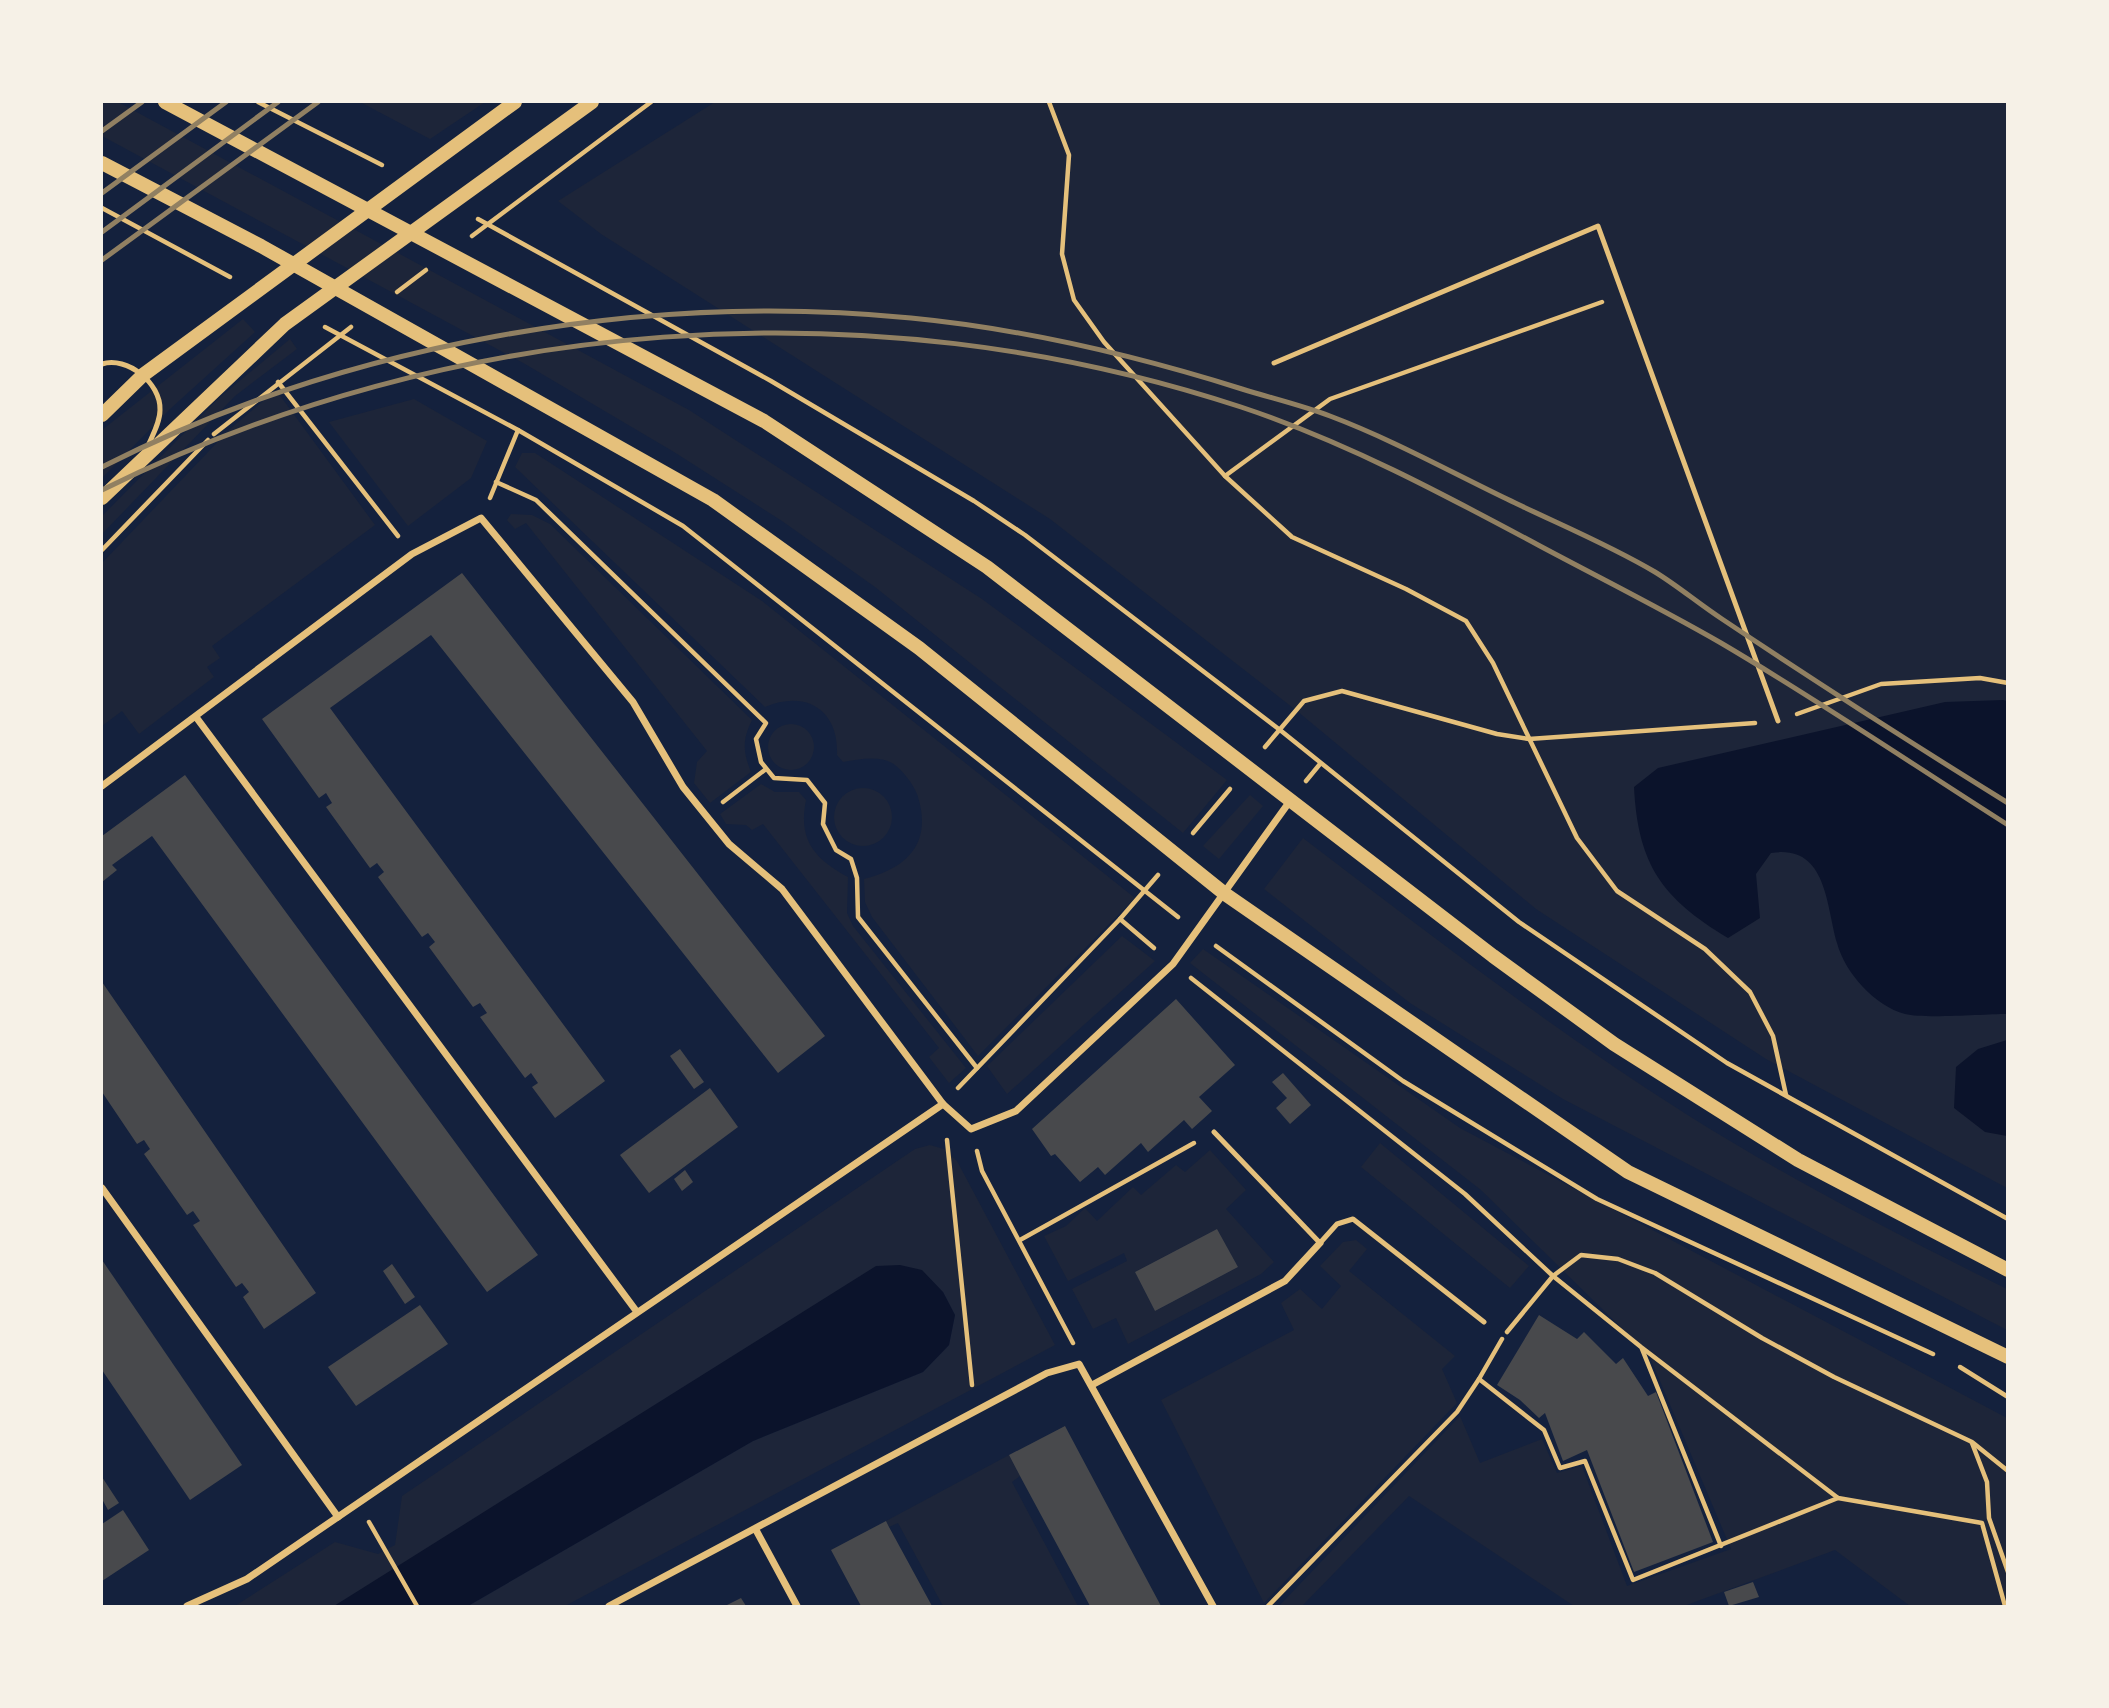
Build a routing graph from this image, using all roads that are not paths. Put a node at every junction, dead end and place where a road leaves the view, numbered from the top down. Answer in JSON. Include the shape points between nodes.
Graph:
{"nodes":[{"id":1,"x":164,"y":102,"type":"edge"},
{"id":2,"x":515,"y":102,"type":"edge"},
{"id":3,"x":592,"y":102,"type":"edge"},
{"id":4,"x":102,"y":163,"type":"edge"},
{"id":5,"x":1274,"y":363,"type":"dead end"},
{"id":6,"x":102,"y":364,"type":"edge"},
{"id":7,"x":143,"y":375,"type":"junction"},
{"id":8,"x":102,"y":415,"type":"edge"},
{"id":9,"x":143,"y":457,"type":"junction"},
{"id":10,"x":102,"y":498,"type":"edge"},
{"id":11,"x":196,"y":717,"type":"junction"},
{"id":12,"x":1778,"y":721,"type":"road end"},
{"id":13,"x":102,"y":786,"type":"edge"},
{"id":14,"x":1290,"y":800,"type":"junction"},
{"id":15,"x":1225,"y":894,"type":"junction"},
{"id":16,"x":943,"y":1104,"type":"junction"},
{"id":17,"x":1214,"y":1132,"type":"road end"},
{"id":18,"x":102,"y":1188,"type":"edge"},
{"id":19,"x":1320,"y":1243,"type":"junction"},
{"id":20,"x":2007,"y":1270,"type":"edge"},
{"id":21,"x":637,"y":1312,"type":"junction"},
{"id":22,"x":1484,"y":1322,"type":"dead end"},
{"id":23,"x":2007,"y":1357,"type":"edge"},
{"id":24,"x":1092,"y":1385,"type":"junction"},
{"id":25,"x":338,"y":1517,"type":"junction"},
{"id":26,"x":756,"y":1530,"type":"junction"},
{"id":27,"x":187,"y":1606,"type":"edge"},
{"id":28,"x":609,"y":1606,"type":"edge"},
{"id":29,"x":797,"y":1606,"type":"edge"},
{"id":30,"x":1213,"y":1606,"type":"edge"}],
"edges":[{"from":1,"to":14,"type":"main road","via":[[764,421],[987,567]]},
{"from":2,"to":7,"type":"main road"},
{"from":3,"to":9,"type":"main road","via":[[285,324]]},
{"from":4,"to":15,"type":"main road","via":[[261,246],[713,500],[919,648]]},
{"from":5,"to":12,"type":"lane","via":[[1598,226]]},
{"from":6,"to":7,"type":"lane","via":[[125,364]]},
{"from":7,"to":8,"type":"main road"},
{"from":7,"to":9,"type":"lane","via":[[158,395],[160,411]]},
{"from":9,"to":10,"type":"main road"},
{"from":11,"to":13,"type":"street"},
{"from":11,"to":16,"type":"street","via":[[412,554],[481,518],[633,702],[683,788],[729,844],[782,889]]},
{"from":11,"to":21,"type":"street"},
{"from":14,"to":15,"type":"street"},
{"from":14,"to":20,"type":"main road","via":[[1614,1044],[1798,1160]]},
{"from":15,"to":16,"type":"street","via":[[1173,964],[1016,1111],[971,1129]]},
{"from":15,"to":23,"type":"main road","via":[[1628,1172]]},
{"from":16,"to":21,"type":"street"},
{"from":17,"to":19,"type":"lane"},
{"from":18,"to":25,"type":"street"},
{"from":19,"to":22,"type":"lane","via":[[1336,1224],[1353,1219]]},
{"from":19,"to":24,"type":"street","via":[[1285,1281]]},
{"from":21,"to":25,"type":"street"},
{"from":24,"to":26,"type":"street","via":[[1079,1364],[1046,1373]]},
{"from":24,"to":30,"type":"street"},
{"from":25,"to":27,"type":"street","via":[[247,1579]]},
{"from":26,"to":28,"type":"street"},
{"from":26,"to":29,"type":"street"}]}
